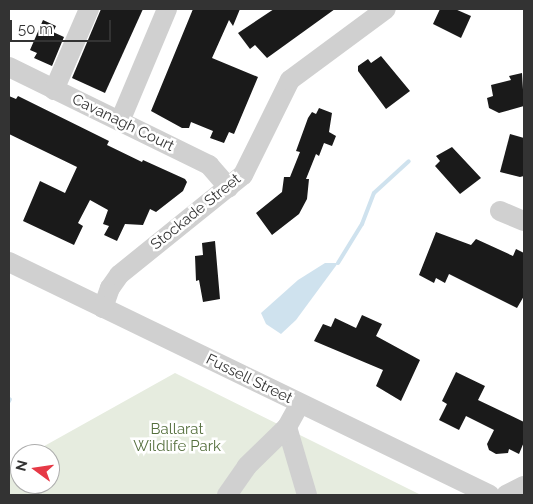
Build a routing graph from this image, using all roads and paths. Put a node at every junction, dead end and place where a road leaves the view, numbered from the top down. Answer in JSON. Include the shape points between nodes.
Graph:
{"nodes":[{"id":1,"x":89,"y":9,"type":"edge"},
{"id":2,"x":167,"y":9,"type":"edge"},
{"id":3,"x":386,"y":9,"type":"edge"},
{"id":4,"x":9,"y":67,"type":"edge"},
{"id":5,"x":54,"y":90,"type":"junction"},
{"id":6,"x":120,"y":121,"type":"junction"},
{"id":7,"x":229,"y":188,"type":"junction"},
{"id":8,"x":500,"y":211,"type":"dead end"},
{"id":9,"x":524,"y":221,"type":"edge"},
{"id":10,"x":9,"y":262,"type":"edge"},
{"id":11,"x":103,"y":308,"type":"junction"},
{"id":12,"x":300,"y":404,"type":"junction"},
{"id":13,"x":287,"y":427,"type":"junction"},
{"id":14,"x":524,"y":486,"type":"edge"},
{"id":15,"x":227,"y":495,"type":"edge"},
{"id":16,"x":307,"y":495,"type":"edge"},
{"id":17,"x":490,"y":495,"type":"edge"},
{"id":18,"x":506,"y":495,"type":"edge"}],
"edges":[{"from":1,"to":5,"type":"street"},
{"from":2,"to":6,"type":"street"},
{"from":3,"to":7,"type":"street","name":"Stockade Street","via":[[290,80],[248,169]]},
{"from":4,"to":5,"type":"street","name":"Cavanagh Court"},
{"from":5,"to":6,"type":"street","name":"Cavanagh Court"},
{"from":6,"to":7,"type":"street","name":"Cavanagh Court","via":[[209,165]]},
{"from":7,"to":11,"type":"street","name":"Stockade Street","via":[[119,275]]},
{"from":8,"to":9,"type":"street"},
{"from":10,"to":11,"type":"street","name":"Fussell Street"},
{"from":11,"to":12,"type":"street","name":"Fussell Street"},
{"from":12,"to":13,"type":"street"},
{"from":12,"to":17,"type":"street","name":"Fussell Street"},
{"from":13,"to":15,"type":"street","via":[[252,460]]},
{"from":13,"to":16,"type":"street"},
{"from":14,"to":18,"type":"street"}]}
